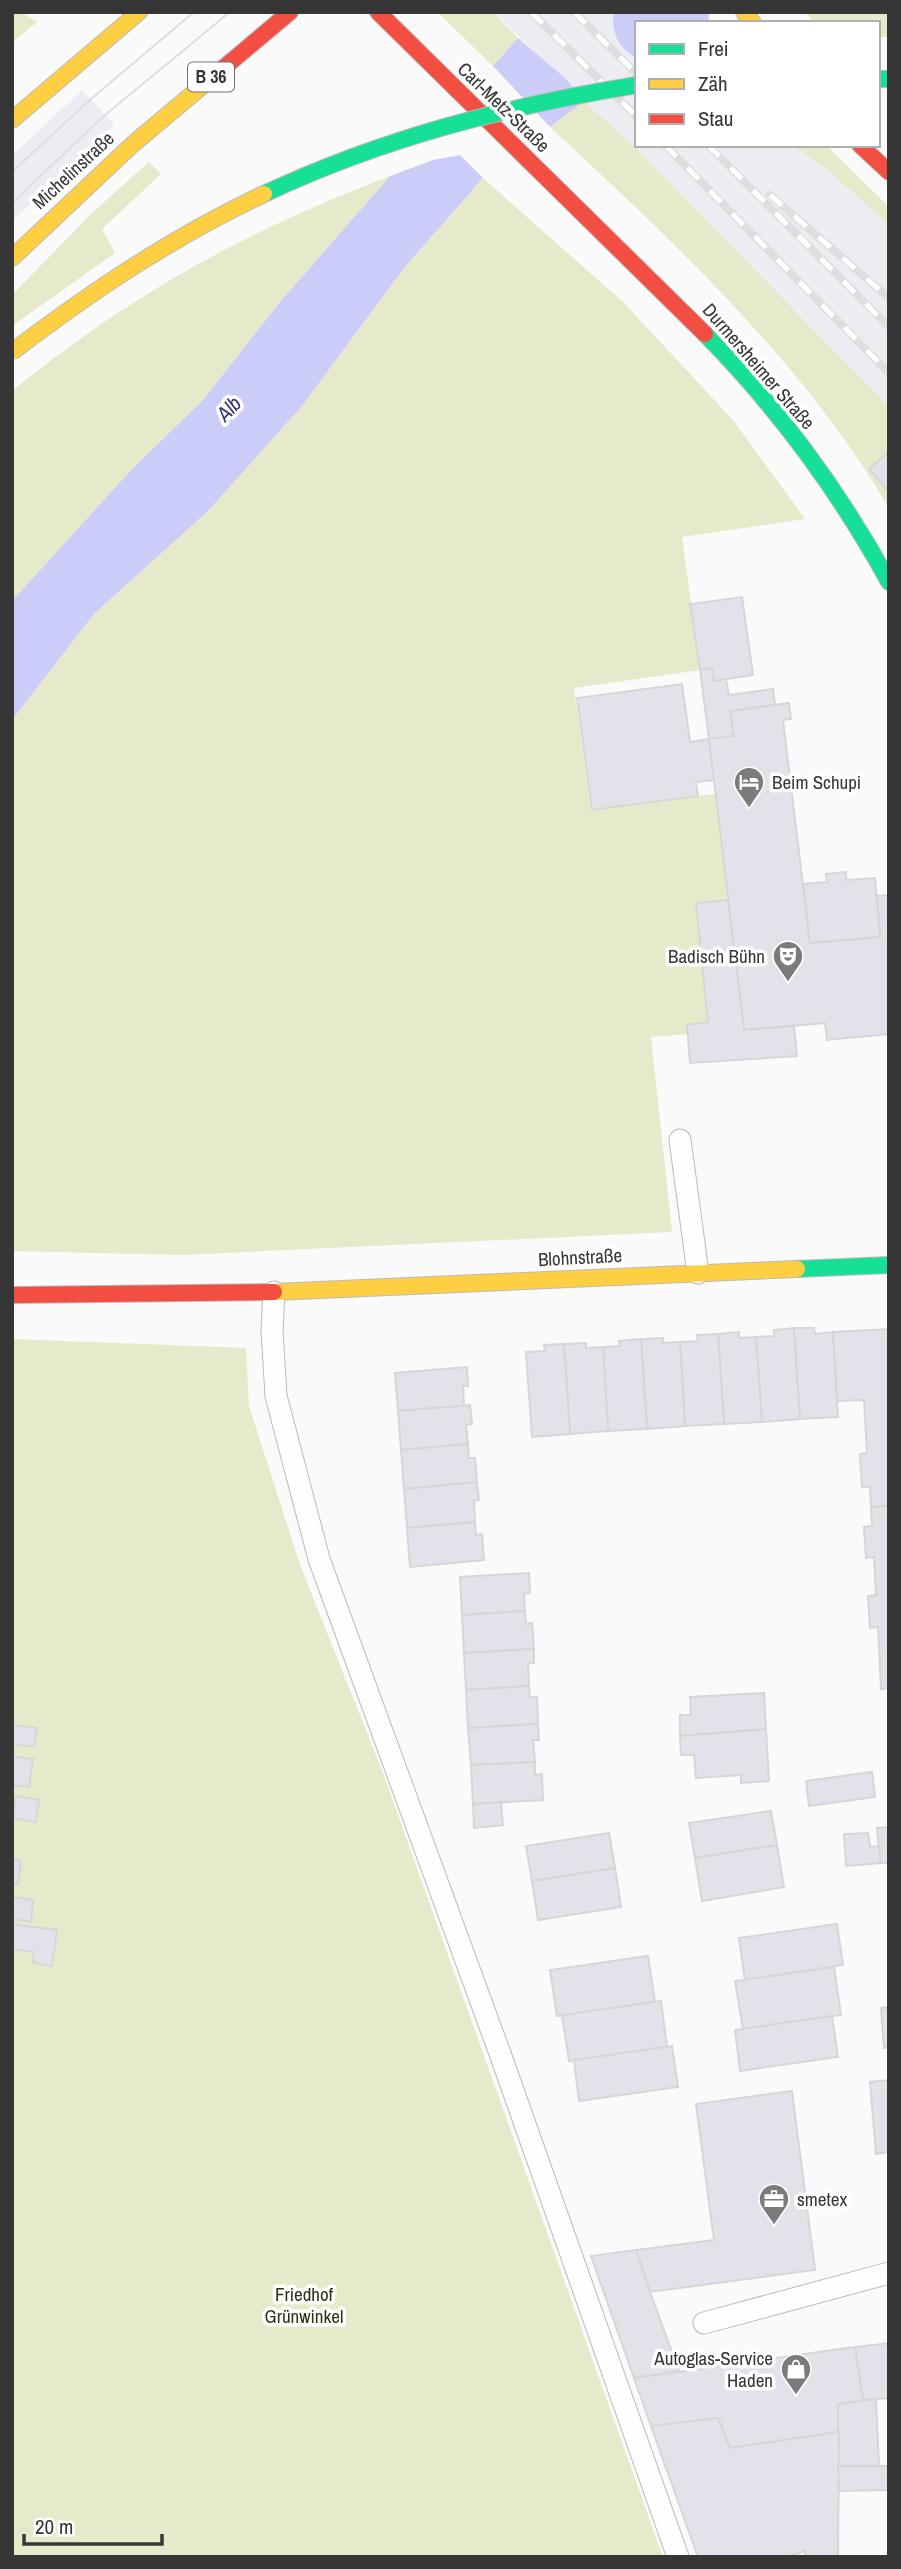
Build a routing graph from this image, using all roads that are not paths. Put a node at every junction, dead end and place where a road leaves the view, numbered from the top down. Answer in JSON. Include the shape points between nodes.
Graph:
{"nodes":[{"id":1,"x":139,"y":12,"type":"edge"},
{"id":2,"x":290,"y":12,"type":"edge"},
{"id":3,"x":379,"y":12,"type":"edge"},
{"id":4,"x":635,"y":85,"type":"edge"},
{"id":5,"x":12,"y":120,"type":"edge"},
{"id":6,"x":862,"y":147,"type":"edge"},
{"id":7,"x":889,"y":172,"type":"edge"},
{"id":8,"x":601,"y":230,"type":"joint"},
{"id":9,"x":12,"y":258,"type":"edge"},
{"id":10,"x":12,"y":352,"type":"edge"},
{"id":11,"x":889,"y":582,"type":"edge"},
{"id":12,"x":680,"y":1140,"type":"dead end"},
{"id":13,"x":889,"y":1265,"type":"edge"},
{"id":14,"x":698,"y":1273,"type":"junction"},
{"id":15,"x":274,"y":1292,"type":"junction"},
{"id":16,"x":12,"y":1294,"type":"edge"},
{"id":17,"x":889,"y":2273,"type":"edge"},
{"id":18,"x":704,"y":2323,"type":"dead end"},
{"id":19,"x":678,"y":2557,"type":"edge"}],
"edges":[{"from":1,"to":5,"type":"main road"},
{"from":2,"to":9,"type":"main road","name":"Michelinstraße","number":"B 36","via":[[133,144]]},
{"from":3,"to":8,"type":"main road","name":"Carl-Metz-Straße"},
{"from":4,"to":10,"type":"main road","bridge":true,"via":[[523,103],[462,119],[259,194],[158,248],[57,315]]},
{"from":6,"to":7,"type":"main road"},
{"from":8,"to":11,"type":"main road","name":"Durmersheimer Straße","via":[[789,427],[874,552]]},
{"from":12,"to":14,"type":"lane"},
{"from":13,"to":14,"type":"main road","name":"Blohnstraße"},
{"from":14,"to":15,"type":"main road","name":"Blohnstraße"},
{"from":15,"to":16,"type":"main road","name":"Blohnstraße"},
{"from":15,"to":19,"type":"lane","via":[[275,1396],[319,1559]]},
{"from":17,"to":18,"type":"lane"}]}
